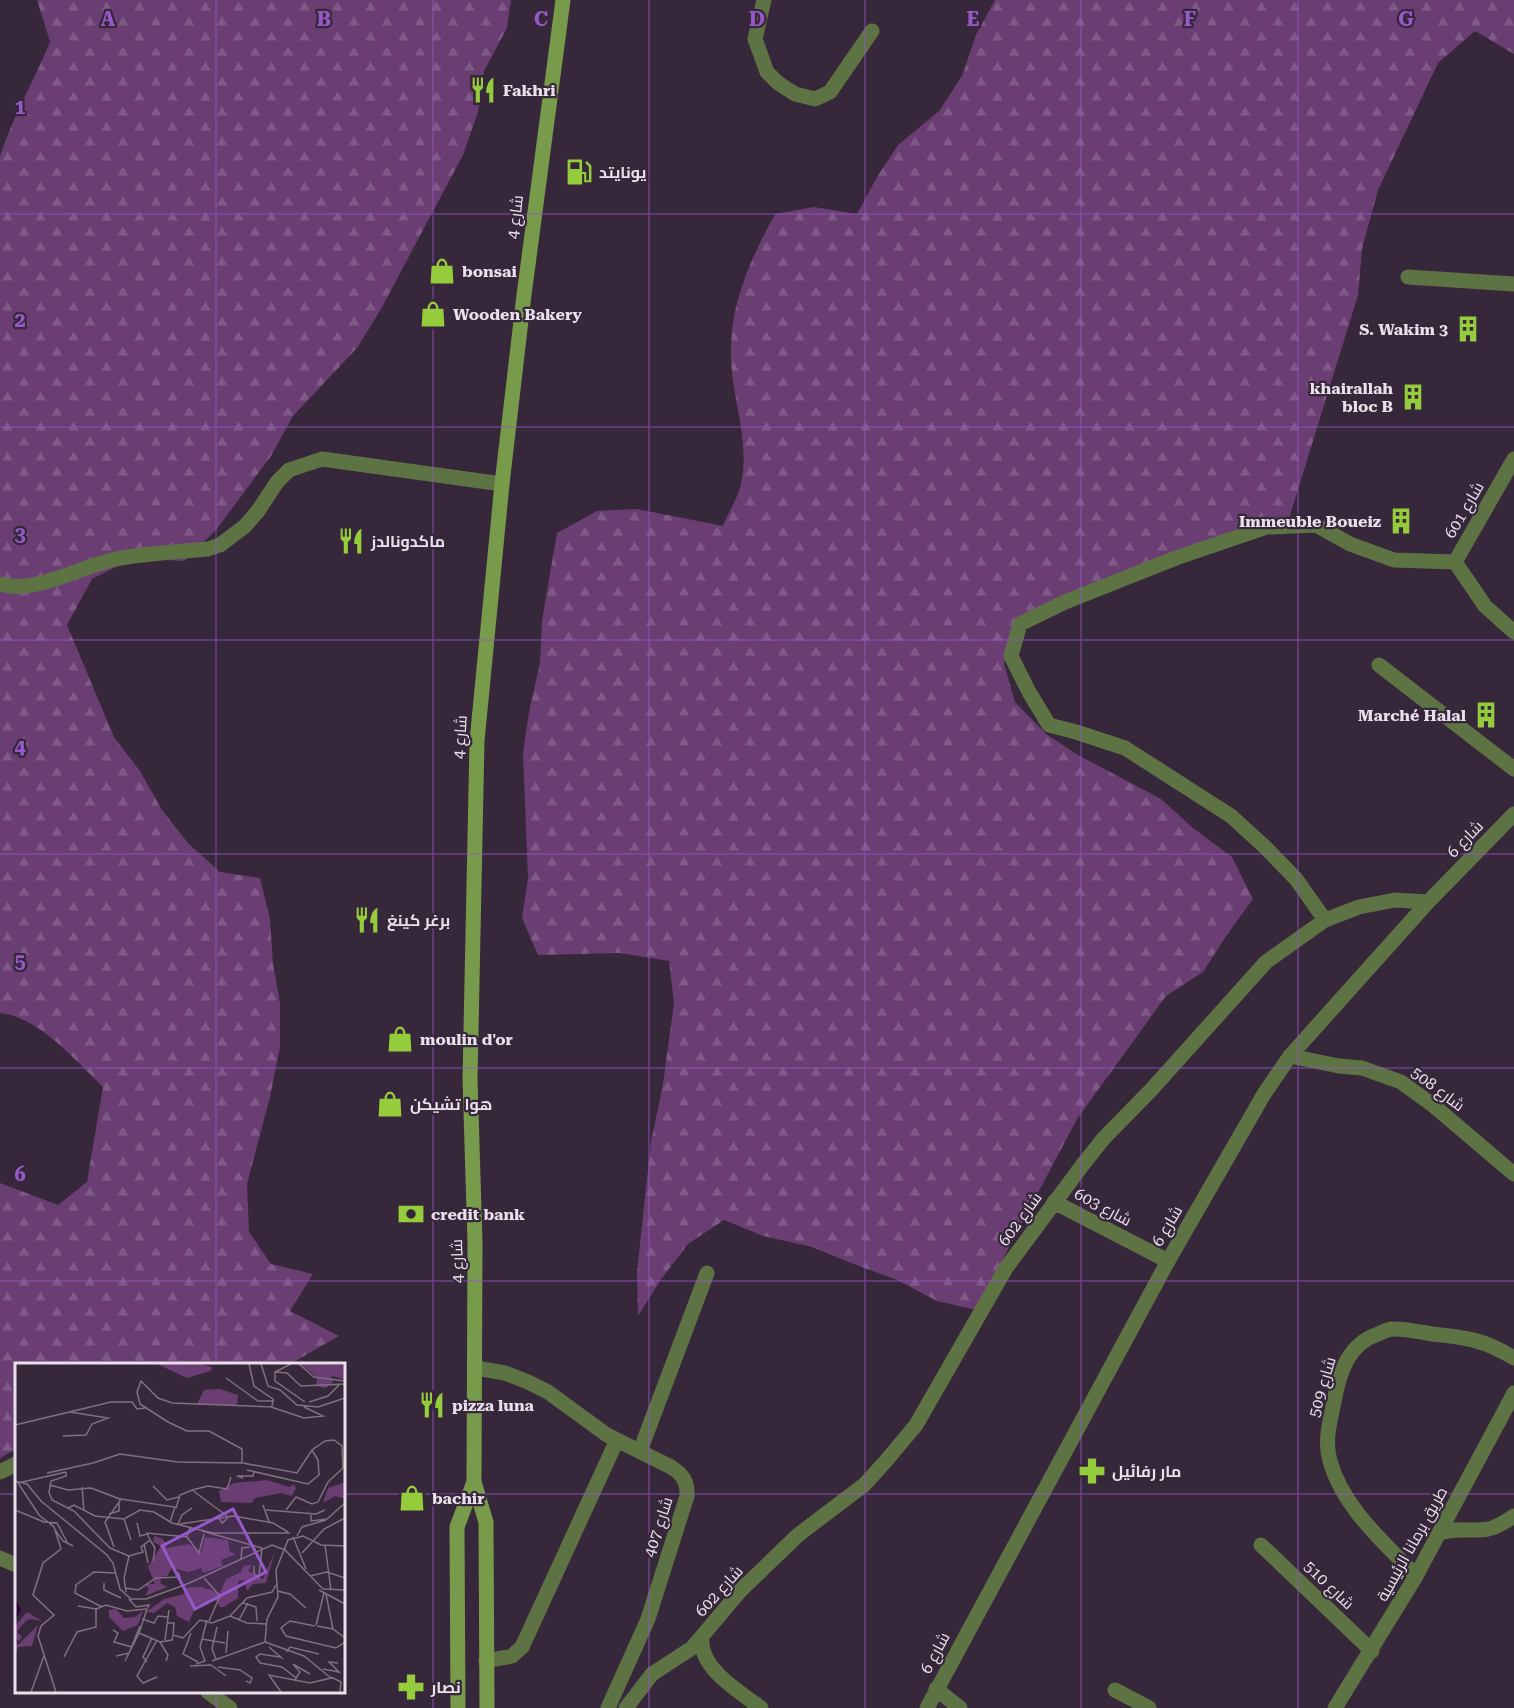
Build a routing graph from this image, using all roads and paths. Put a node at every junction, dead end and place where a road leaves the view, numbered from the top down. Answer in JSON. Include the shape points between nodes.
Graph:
{"nodes":[{"id":1,"x":563,"y":0,"type":"edge"},
{"id":2,"x":764,"y":0,"type":"edge"},
{"id":3,"x":872,"y":31,"type":"dead end"},
{"id":4,"x":1407,"y":277,"type":"dead end"},
{"id":5,"x":1514,"y":284,"type":"edge"},
{"id":6,"x":1514,"y":459,"type":"edge"},
{"id":7,"x":502,"y":484,"type":"junction"},
{"id":8,"x":1455,"y":562,"type":"junction"},
{"id":9,"x":0,"y":584,"type":"edge"},
{"id":10,"x":1514,"y":632,"type":"edge"},
{"id":11,"x":1379,"y":665,"type":"dead end"},
{"id":12,"x":1514,"y":769,"type":"edge"},
{"id":13,"x":1514,"y":814,"type":"edge"},
{"id":14,"x":1428,"y":902,"type":"junction"},
{"id":15,"x":1325,"y":920,"type":"junction"},
{"id":16,"x":1290,"y":1056,"type":"junction"},
{"id":17,"x":1514,"y":1174,"type":"edge"},
{"id":18,"x":1054,"y":1202,"type":"junction"},
{"id":19,"x":1168,"y":1261,"type":"junction"},
{"id":20,"x":707,"y":1273,"type":"dead end"},
{"id":21,"x":1514,"y":1358,"type":"edge"},
{"id":22,"x":476,"y":1368,"type":"junction"},
{"id":23,"x":1514,"y":1393,"type":"edge"},
{"id":24,"x":617,"y":1440,"type":"junction"},
{"id":25,"x":640,"y":1451,"type":"junction"},
{"id":26,"x":15,"y":1464,"type":"edge"},
{"id":27,"x":0,"y":1472,"type":"edge"},
{"id":28,"x":474,"y":1482,"type":"junction"},
{"id":29,"x":1514,"y":1516,"type":"edge"},
{"id":30,"x":1440,"y":1533,"type":"junction"},
{"id":31,"x":1261,"y":1545,"type":"dead end"},
{"id":32,"x":0,"y":1558,"type":"edge"},
{"id":33,"x":15,"y":1565,"type":"edge"},
{"id":34,"x":1416,"y":1576,"type":"junction"},
{"id":35,"x":702,"y":1639,"type":"junction"},
{"id":36,"x":1372,"y":1651,"type":"junction"},
{"id":37,"x":486,"y":1661,"type":"junction"},
{"id":38,"x":936,"y":1689,"type":"junction"},
{"id":39,"x":1115,"y":1690,"type":"dead end"},
{"id":40,"x":209,"y":1693,"type":"edge"},
{"id":41,"x":230,"y":1708,"type":"edge"},
{"id":42,"x":458,"y":1708,"type":"edge"},
{"id":43,"x":487,"y":1708,"type":"edge"},
{"id":44,"x":608,"y":1708,"type":"edge"},
{"id":45,"x":626,"y":1708,"type":"edge"},
{"id":46,"x":761,"y":1708,"type":"edge"},
{"id":47,"x":927,"y":1708,"type":"edge"},
{"id":48,"x":960,"y":1708,"type":"edge"},
{"id":49,"x":1149,"y":1708,"type":"edge"},
{"id":50,"x":1335,"y":1708,"type":"edge"}],
"edges":[{"from":1,"to":7,"type":"main road","name":"شارع 4"},
{"from":2,"to":3,"type":"street","via":[[756,39],[767,72],[795,94],[815,99],[830,92]]},
{"from":4,"to":5,"type":"street"},
{"from":6,"to":8,"type":"street","name":"شارع 601"},
{"from":7,"to":9,"type":"street","via":[[322,459],[289,470],[245,526],[208,549],[116,559],[38,584]]},
{"from":7,"to":22,"type":"main road","name":"شارع 4","via":[[477,741],[471,1079]]},
{"from":8,"to":10,"type":"street","name":"شارع 601","via":[[1485,606]]},
{"from":8,"to":15,"type":"street","via":[[1394,560],[1350,544],[1316,525],[1267,527],[1176,558],[1020,624],[1011,656],[1049,726],[1125,748],[1231,816],[1296,879]]},
{"from":11,"to":12,"type":"street"},
{"from":13,"to":14,"type":"street","name":"شارع 6"},
{"from":14,"to":15,"type":"street","name":"شارع 602","via":[[1395,900]]},
{"from":14,"to":16,"type":"street","name":"شارع 6"},
{"from":15,"to":18,"type":"street","name":"شارع 602","via":[[1266,962],[1104,1138]]},
{"from":16,"to":17,"type":"street","name":"شارع 508","via":[[1362,1068],[1401,1082]]},
{"from":16,"to":19,"type":"street","name":"شارع 6"},
{"from":18,"to":19,"type":"street","name":"شارع 603"},
{"from":18,"to":35,"type":"street","name":"شارع 602","via":[[1006,1268],[916,1425],[864,1485],[798,1536],[741,1590]]},
{"from":19,"to":38,"type":"street","name":"شارع 6"},
{"from":20,"to":25,"type":"street"},
{"from":21,"to":34,"type":"street","name":"شارع 509","via":[[1469,1338],[1390,1329],[1368,1337],[1348,1356],[1327,1439],[1330,1461],[1348,1500]]},
{"from":22,"to":24,"type":"street","name":"شارع 407","via":[[505,1373],[548,1392]]},
{"from":22,"to":28,"type":"main road","name":"شارع 4"},
{"from":23,"to":30,"type":"street","name":"طريق برمانا الرئيسية"},
{"from":24,"to":25,"type":"street","name":"شارع 407"},
{"from":24,"to":37,"type":"street","via":[[522,1647],[512,1656]]},
{"from":25,"to":44,"type":"street","name":"شارع 407","via":[[681,1473],[688,1487],[687,1496],[648,1619]]},
{"from":26,"to":27,"type":"street"},
{"from":28,"to":37,"type":"main road","name":"شارع 4","via":[[486,1522]]},
{"from":28,"to":42,"type":"main road","name":"شارع 4","via":[[457,1527]]},
{"from":29,"to":30,"type":"street","via":[[1488,1529],[1451,1529]]},
{"from":30,"to":34,"type":"street","name":"طريق برمانا الرئيسية"},
{"from":31,"to":36,"type":"street","name":"شارع 510"},
{"from":32,"to":33,"type":"street"},
{"from":34,"to":36,"type":"street","name":"طريق برمانا الرئيسية"},
{"from":35,"to":45,"type":"street","name":"شارع 602","via":[[652,1674]]},
{"from":35,"to":46,"type":"street","via":[[703,1655],[710,1665]]},
{"from":36,"to":50,"type":"street","name":"طريق برمانا الرئيسية"},
{"from":37,"to":43,"type":"main road","name":"شارع 4"},
{"from":38,"to":47,"type":"street","name":"شارع 6"},
{"from":38,"to":48,"type":"street"},
{"from":39,"to":49,"type":"street"},
{"from":40,"to":41,"type":"street"}]}
